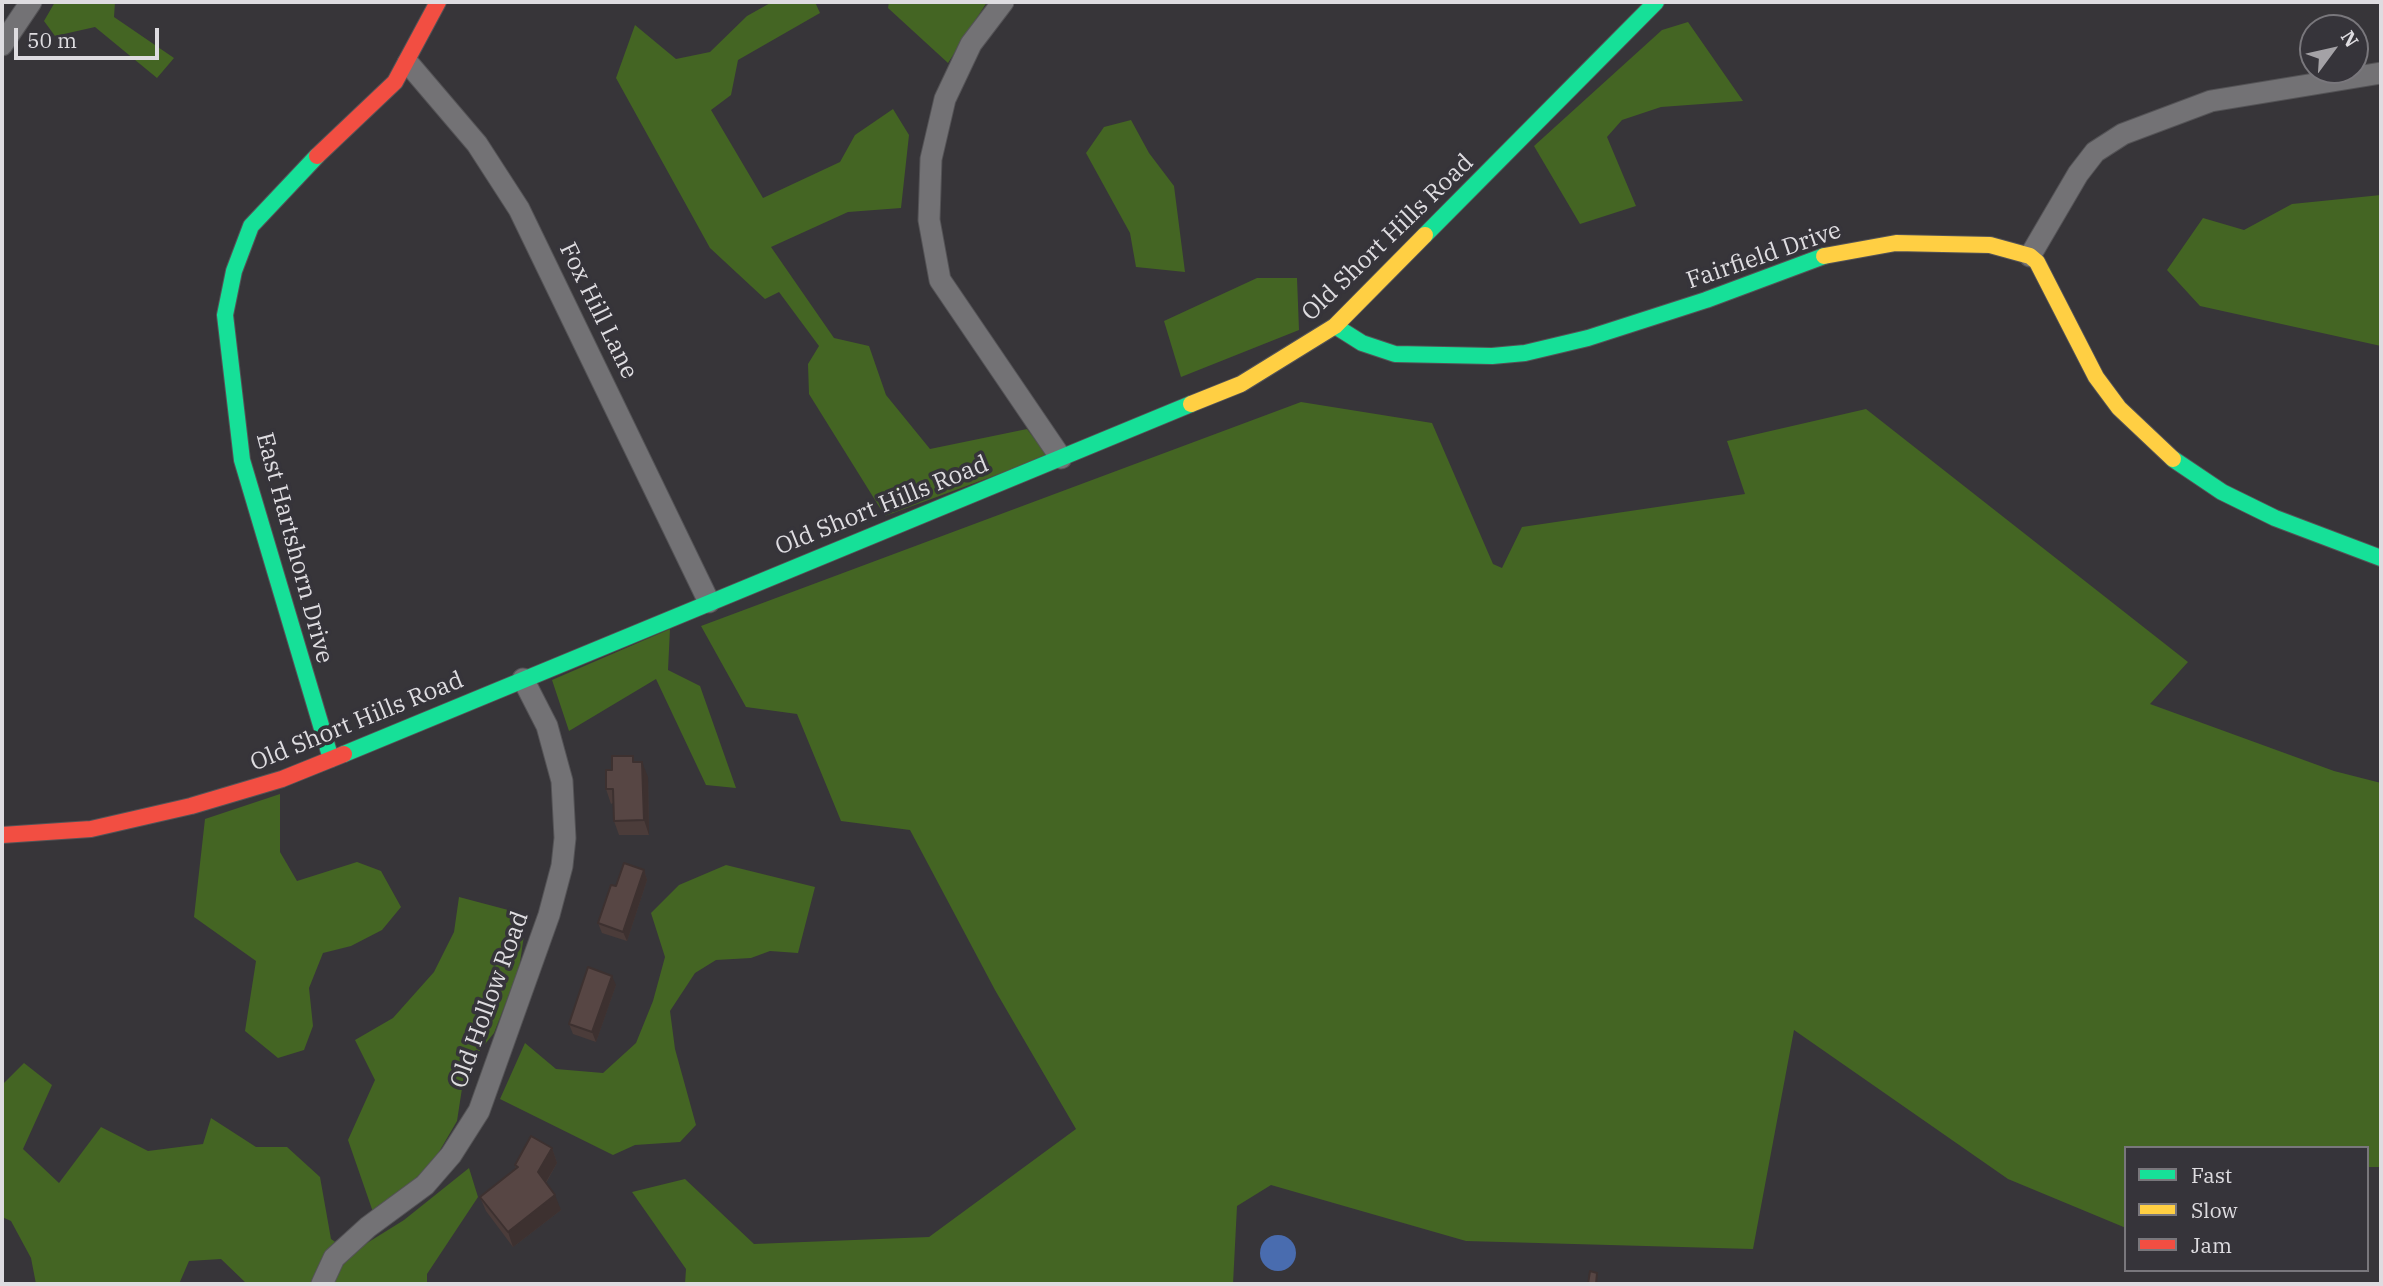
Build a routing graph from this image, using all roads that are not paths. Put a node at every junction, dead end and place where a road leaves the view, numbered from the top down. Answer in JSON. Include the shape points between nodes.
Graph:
{"nodes":[{"id":1,"x":31,"y":2,"type":"edge"},
{"id":2,"x":438,"y":2,"type":"edge"},
{"id":3,"x":1003,"y":2,"type":"edge"},
{"id":4,"x":1656,"y":2,"type":"edge"},
{"id":5,"x":2,"y":45,"type":"edge"},
{"id":6,"x":408,"y":63,"type":"junction"},
{"id":7,"x":2381,"y":74,"type":"edge"},
{"id":8,"x":2030,"y":256,"type":"junction"},
{"id":9,"x":1335,"y":326,"type":"junction"},
{"id":10,"x":1061,"y":458,"type":"junction"},
{"id":11,"x":2381,"y":558,"type":"edge"},
{"id":12,"x":709,"y":602,"type":"junction"},
{"id":13,"x":523,"y":679,"type":"junction"},
{"id":14,"x":331,"y":759,"type":"junction"},
{"id":15,"x":2,"y":835,"type":"edge"},
{"id":16,"x":322,"y":1284,"type":"edge"}],
"edges":[{"from":1,"to":5,"type":"street"},
{"from":2,"to":6,"type":"street","name":"East Hartshorn Drive"},
{"from":3,"to":10,"type":"street","via":[[971,44],[945,99],[931,159],[929,220],[940,280]]},
{"from":4,"to":9,"type":"street","name":"Old Short Hills Road"},
{"from":6,"to":12,"type":"street","name":"Fox Hill Lane","via":[[477,144],[519,209]]},
{"from":6,"to":14,"type":"street","name":"East Hartshorn Drive","via":[[395,82],[282,189],[251,226],[234,271],[225,315],[242,460]]},
{"from":7,"to":8,"type":"street","via":[[2211,101],[2123,134],[2095,152],[2078,174]]},
{"from":8,"to":9,"type":"street","name":"Fairfield Drive","via":[[1990,245],[1923,242],[1861,247],[1799,263],[1706,300],[1588,338],[1525,353],[1395,354],[1362,343]]},
{"from":8,"to":11,"type":"street","via":[[2051,285],[2096,377],[2152,441],[2222,492],[2328,540]]},
{"from":9,"to":10,"type":"street","name":"Old Short Hills Road","via":[[1241,384]]},
{"from":10,"to":12,"type":"street","name":"Old Short Hills Road"},
{"from":12,"to":13,"type":"street","name":"Old Short Hills Road"},
{"from":13,"to":14,"type":"street","name":"Old Short Hills Road"},
{"from":13,"to":16,"type":"street","name":"Old Hollow Road","via":[[556,753],[565,809],[562,866],[549,915],[479,1111],[425,1185],[334,1258]]},
{"from":14,"to":15,"type":"street","name":"Old Short Hills Road","via":[[282,779],[168,812],[91,829]]}]}
